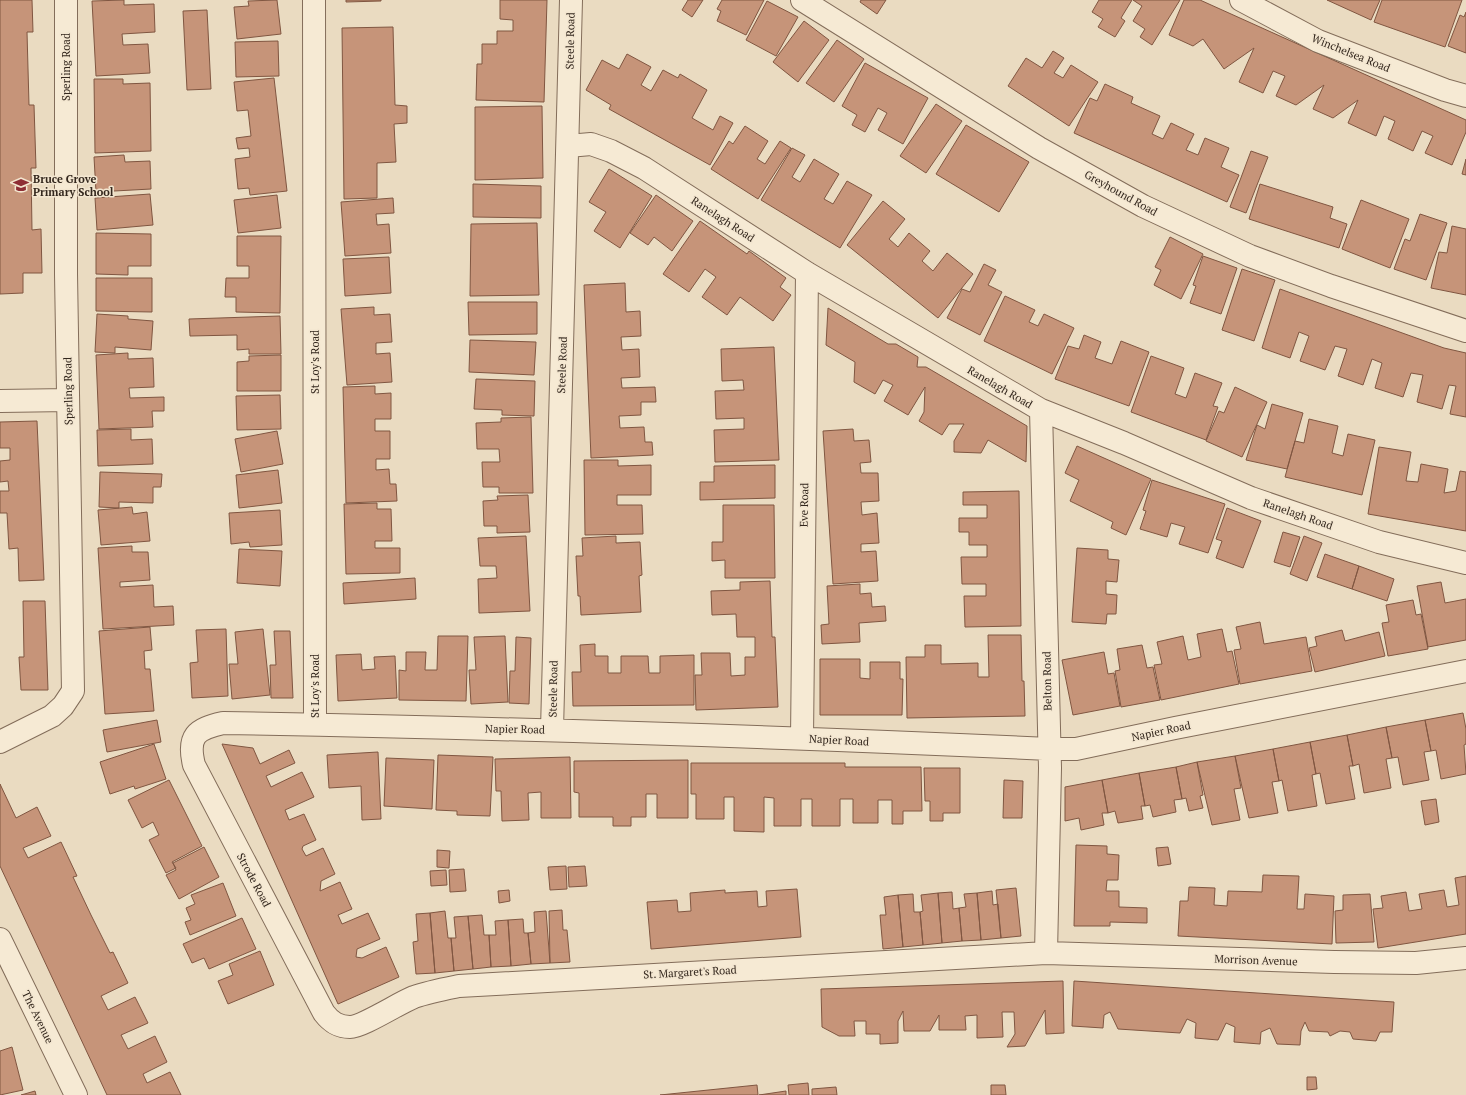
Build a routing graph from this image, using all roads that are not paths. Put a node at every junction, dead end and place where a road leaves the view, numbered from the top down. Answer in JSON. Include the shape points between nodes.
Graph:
{"nodes":[{"id":1,"x":66,"y":0,"type":"edge"},
{"id":2,"x":314,"y":0,"type":"edge"},
{"id":3,"x":571,"y":0,"type":"edge"},
{"id":4,"x":802,"y":0,"type":"edge"},
{"id":5,"x":1241,"y":0,"type":"edge"},
{"id":6,"x":1466,"y":96,"type":"edge"},
{"id":7,"x":568,"y":146,"type":"junction"},
{"id":8,"x":807,"y":273,"type":"junction"},
{"id":9,"x":1466,"y":332,"type":"edge"},
{"id":10,"x":0,"y":400,"type":"edge"},
{"id":11,"x":68,"y":400,"type":"junction"},
{"id":12,"x":1041,"y":410,"type":"junction"},
{"id":13,"x":1466,"y":563,"type":"edge"},
{"id":14,"x":1466,"y":671,"type":"edge"},
{"id":15,"x":315,"y":724,"type":"junction"},
{"id":16,"x":205,"y":727,"type":"joint"},
{"id":17,"x":552,"y":730,"type":"junction"},
{"id":18,"x":802,"y":738,"type":"junction"},
{"id":19,"x":0,"y":742,"type":"edge"},
{"id":20,"x":1049,"y":750,"type":"junction"},
{"id":21,"x":0,"y":939,"type":"edge"},
{"id":22,"x":1046,"y":953,"type":"junction"},
{"id":23,"x":1466,"y":958,"type":"edge"},
{"id":24,"x":342,"y":1026,"type":"joint"},
{"id":25,"x":76,"y":1095,"type":"edge"}],
"edges":[{"from":1,"to":11,"type":"street","name":"Sperling Road"},
{"from":2,"to":15,"type":"street","name":"St Loy's Road"},
{"from":3,"to":7,"type":"street","name":"Steele Road"},
{"from":4,"to":9,"type":"street","name":"Greyhound Road","via":[[1039,148],[1143,206],[1250,256]]},
{"from":5,"to":6,"type":"street","name":"Winchelsea Road","via":[[1318,41]]},
{"from":7,"to":8,"type":"street","name":"Ranelagh Road","via":[[592,144],[644,168]]},
{"from":7,"to":17,"type":"street","name":"Steele Road"},
{"from":8,"to":12,"type":"street","name":"Ranelagh Road"},
{"from":8,"to":18,"type":"street","name":"Eve Road"},
{"from":10,"to":11,"type":"street"},
{"from":11,"to":19,"type":"street","name":"Sperling Road","via":[[74,691],[52,716]]},
{"from":12,"to":13,"type":"street","name":"Ranelagh Road","via":[[1251,498],[1379,542]]},
{"from":12,"to":20,"type":"street","name":"Belton Road"},
{"from":14,"to":20,"type":"street","name":"Napier Road","via":[[1076,749]]},
{"from":15,"to":16,"type":"street","name":"Napier Road","via":[[223,723]]},
{"from":15,"to":17,"type":"street","name":"Napier Road"},
{"from":16,"to":24,"type":"street","name":"Strode Road","via":[[196,733],[191,741],[194,765],[324,1013],[331,1022]]},
{"from":17,"to":18,"type":"street","name":"Napier Road"},
{"from":18,"to":20,"type":"street","name":"Napier Road"},
{"from":20,"to":22,"type":"street","name":"Belton Road"},
{"from":21,"to":25,"type":"street","name":"The Avenue"},
{"from":22,"to":23,"type":"street","name":"Morrison Avenue","via":[[1416,963]]},
{"from":22,"to":24,"type":"street","name":"St. Margaret's Road","via":[[459,986],[429,992],[351,1027]]}]}
